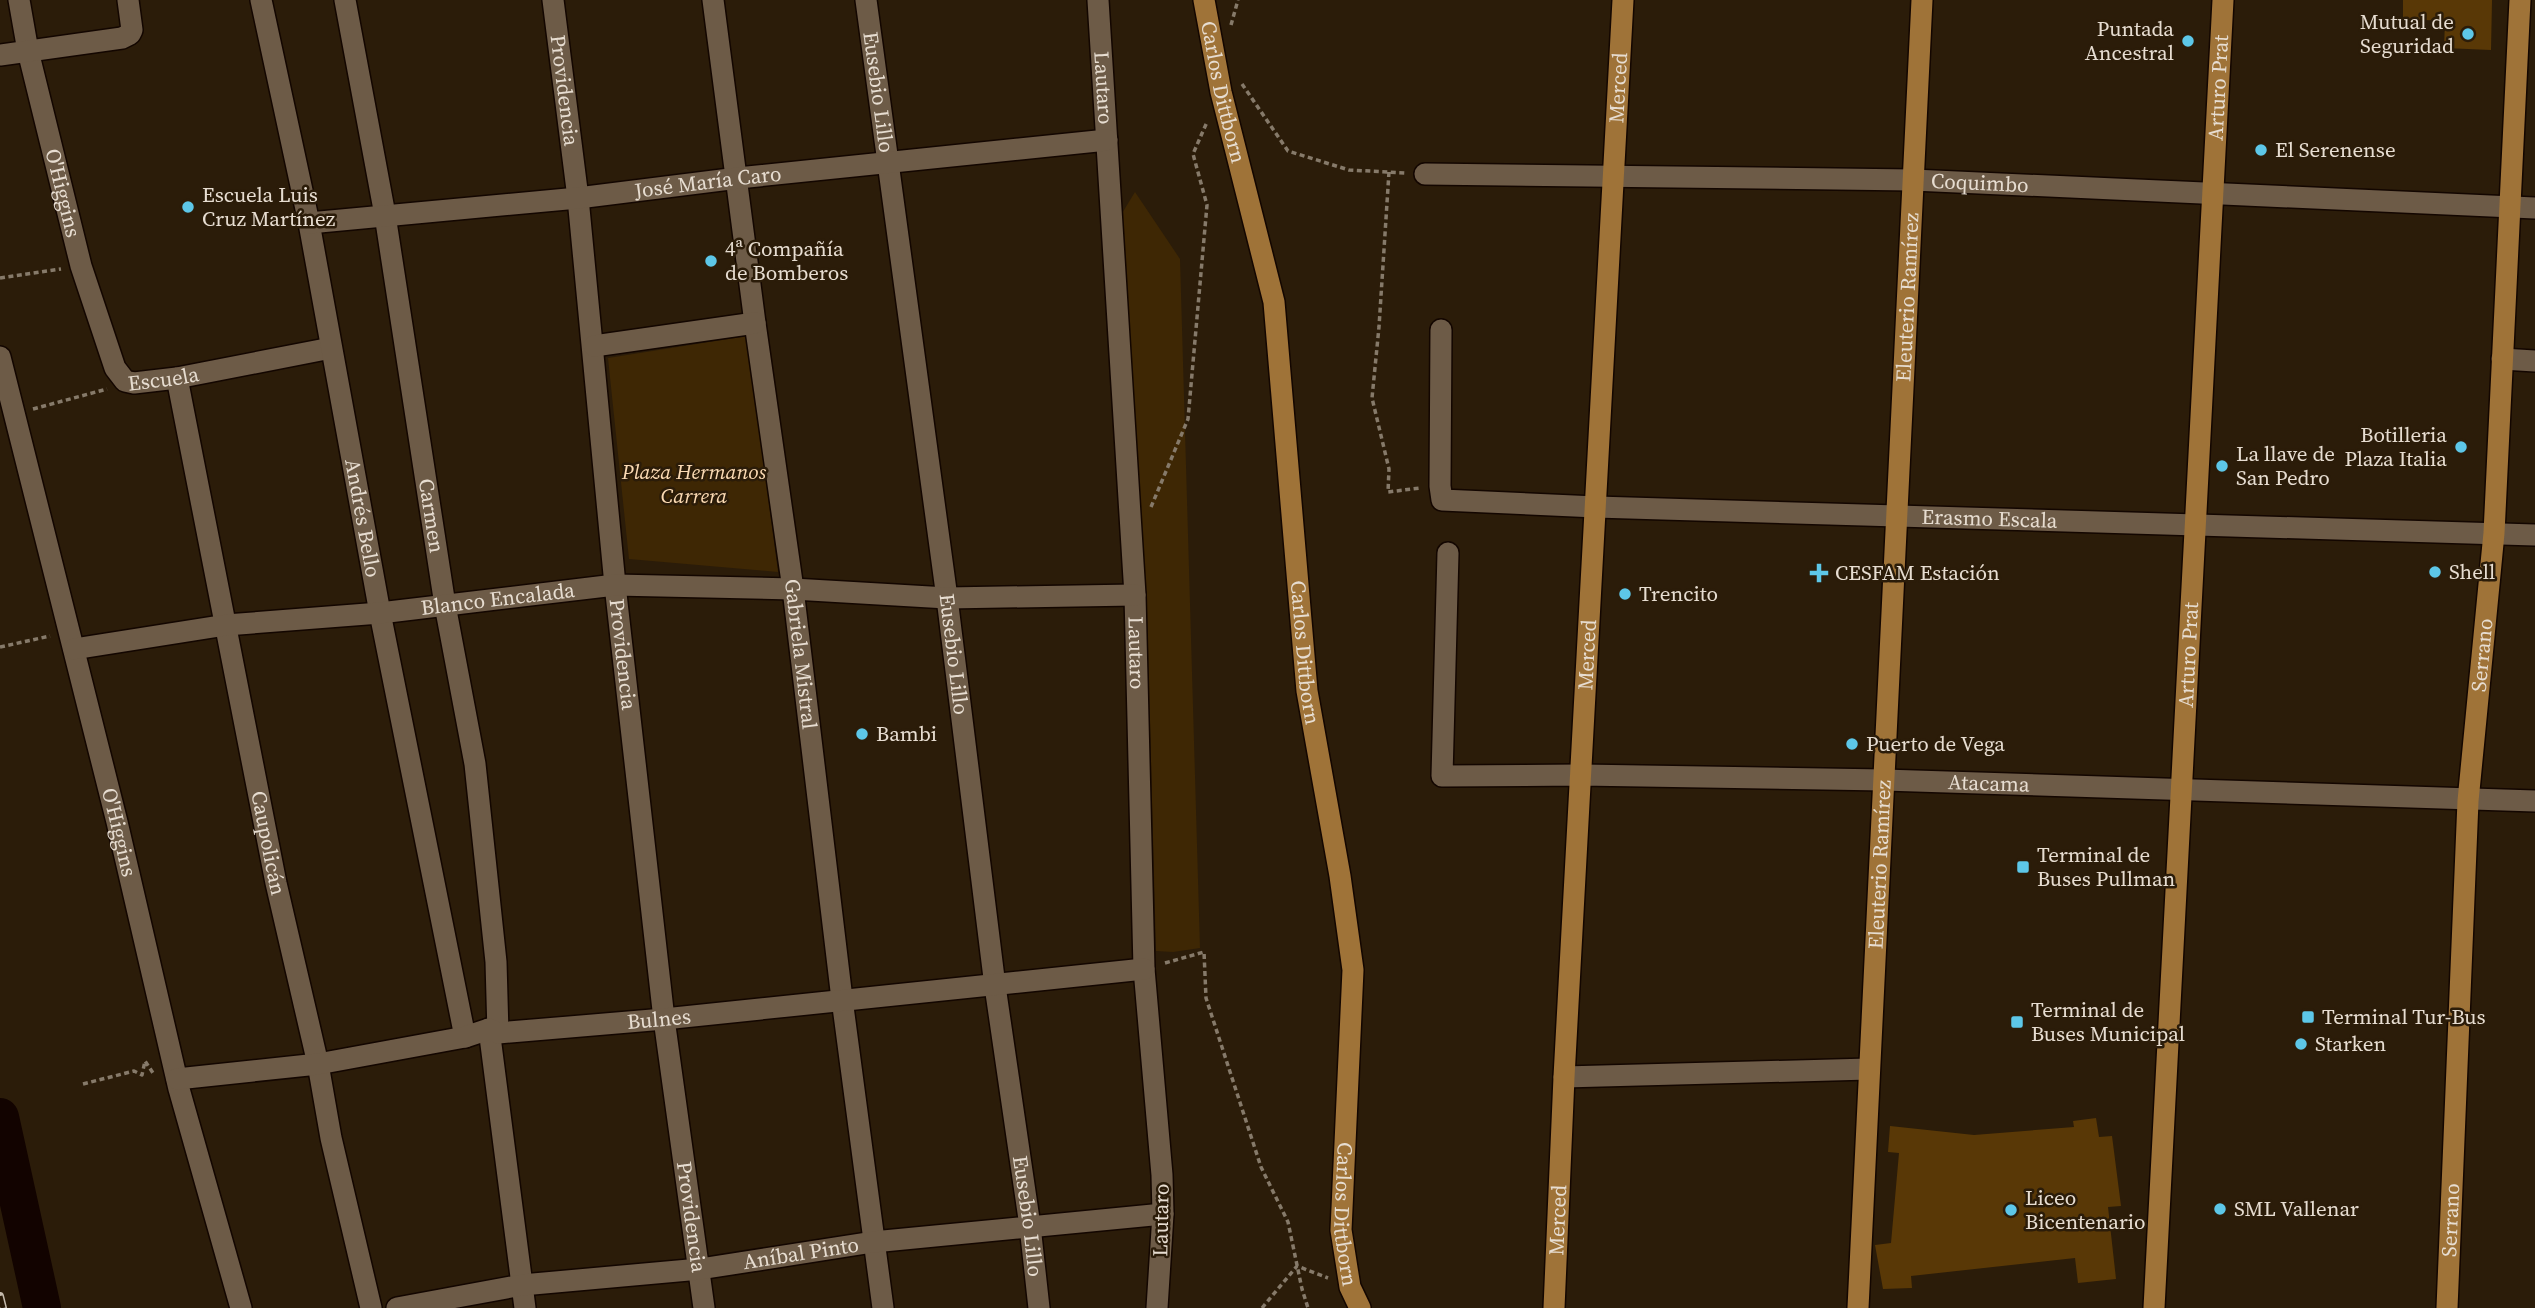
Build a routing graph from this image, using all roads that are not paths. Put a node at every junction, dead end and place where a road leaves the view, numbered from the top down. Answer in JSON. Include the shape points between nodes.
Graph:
{"nodes":[{"id":1,"x":19,"y":0,"type":"edge"},
{"id":2,"x":128,"y":0,"type":"edge"},
{"id":3,"x":261,"y":0,"type":"edge"},
{"id":4,"x":345,"y":0,"type":"edge"},
{"id":5,"x":553,"y":0,"type":"edge"},
{"id":6,"x":713,"y":0,"type":"edge"},
{"id":7,"x":866,"y":0,"type":"edge"},
{"id":8,"x":1098,"y":0,"type":"edge"},
{"id":9,"x":1204,"y":0,"type":"edge"},
{"id":10,"x":1623,"y":0,"type":"edge"},
{"id":11,"x":1922,"y":0,"type":"edge"},
{"id":12,"x":2223,"y":0,"type":"edge"},
{"id":13,"x":2520,"y":0,"type":"edge"},
{"id":14,"x":28,"y":51,"type":"junction"},
{"id":15,"x":0,"y":55,"type":"edge"},
{"id":16,"x":1107,"y":140,"type":"junction"},
{"id":17,"x":887,"y":163,"type":"junction"},
{"id":18,"x":1425,"y":174,"type":"road end"},
{"id":19,"x":1613,"y":177,"type":"junction"},
{"id":20,"x":737,"y":178,"type":"junction"},
{"id":21,"x":1913,"y":180,"type":"junction"},
{"id":22,"x":2213,"y":193,"type":"junction"},
{"id":23,"x":578,"y":198,"type":"junction"},
{"id":24,"x":2510,"y":207,"type":"junction"},
{"id":25,"x":2535,"y":208,"type":"edge"},
{"id":26,"x":385,"y":215,"type":"junction"},
{"id":27,"x":309,"y":223,"type":"junction"},
{"id":28,"x":755,"y":323,"type":"junction"},
{"id":29,"x":1441,"y":330,"type":"dead end"},
{"id":30,"x":594,"y":346,"type":"junction"},
{"id":31,"x":331,"y":348,"type":"junction"},
{"id":32,"x":0,"y":357,"type":"edge"},
{"id":33,"x":2502,"y":359,"type":"junction"},
{"id":34,"x":2535,"y":361,"type":"edge"},
{"id":35,"x":177,"y":378,"type":"junction"},
{"id":36,"x":125,"y":381,"type":"joint"},
{"id":37,"x":1596,"y":507,"type":"junction"},
{"id":38,"x":1898,"y":516,"type":"junction"},
{"id":39,"x":2196,"y":525,"type":"junction"},
{"id":40,"x":2494,"y":533,"type":"junction"},
{"id":41,"x":2535,"y":535,"type":"edge"},
{"id":42,"x":1448,"y":554,"type":"dead end"},
{"id":43,"x":615,"y":585,"type":"junction"},
{"id":44,"x":793,"y":589,"type":"junction"},
{"id":45,"x":1135,"y":594,"type":"junction"},
{"id":46,"x":947,"y":598,"type":"junction"},
{"id":47,"x":445,"y":605,"type":"junction"},
{"id":48,"x":380,"y":613,"type":"junction"},
{"id":49,"x":226,"y":625,"type":"junction"},
{"id":50,"x":71,"y":640,"type":"junction"},
{"id":51,"x":1581,"y":775,"type":"junction"},
{"id":52,"x":1884,"y":780,"type":"junction"},
{"id":53,"x":2182,"y":788,"type":"junction"},
{"id":54,"x":2468,"y":801,"type":"junction"},
{"id":55,"x":2535,"y":801,"type":"edge"},
{"id":56,"x":1143,"y":968,"type":"junction"},
{"id":57,"x":995,"y":986,"type":"junction"},
{"id":58,"x":842,"y":999,"type":"junction"},
{"id":59,"x":664,"y":1019,"type":"junction"},
{"id":60,"x":493,"y":1031,"type":"junction"},
{"id":61,"x":465,"y":1037,"type":"junction"},
{"id":62,"x":318,"y":1063,"type":"junction"},
{"id":63,"x":1869,"y":1069,"type":"junction"},
{"id":64,"x":1564,"y":1077,"type":"junction"},
{"id":65,"x":177,"y":1079,"type":"junction"},
{"id":66,"x":1163,"y":1214,"type":"junction"},
{"id":67,"x":1030,"y":1226,"type":"junction"},
{"id":68,"x":873,"y":1242,"type":"junction"},
{"id":69,"x":700,"y":1269,"type":"junction"},
{"id":70,"x":522,"y":1285,"type":"junction"},
{"id":71,"x":241,"y":1308,"type":"edge"},
{"id":72,"x":371,"y":1308,"type":"edge"},
{"id":73,"x":397,"y":1308,"type":"edge"},
{"id":74,"x":525,"y":1308,"type":"edge"},
{"id":75,"x":704,"y":1308,"type":"edge"},
{"id":76,"x":883,"y":1308,"type":"edge"},
{"id":77,"x":1039,"y":1308,"type":"edge"},
{"id":78,"x":1157,"y":1308,"type":"edge"},
{"id":79,"x":1360,"y":1308,"type":"edge"},
{"id":80,"x":1554,"y":1308,"type":"edge"},
{"id":81,"x":1858,"y":1308,"type":"edge"},
{"id":82,"x":2154,"y":1308,"type":"edge"},
{"id":83,"x":2447,"y":1308,"type":"edge"}],
"edges":[{"from":1,"to":14,"type":"street","name":"O'Higgins"},
{"from":2,"to":14,"type":"street","via":[[130,34]]},
{"from":3,"to":27,"type":"street","name":"Andrés Bello"},
{"from":4,"to":26,"type":"street","name":"Carmen"},
{"from":5,"to":23,"type":"street","name":"Providencia"},
{"from":6,"to":20,"type":"street","name":"Gabriela Mistral"},
{"from":7,"to":17,"type":"street","name":"Eusebio Lillo"},
{"from":8,"to":16,"type":"street","name":"Lautaro"},
{"from":9,"to":79,"type":"main road","name":"Carlos Dittborn","via":[[1221,92],[1274,302],[1307,691],[1353,970],[1341,1230],[1350,1287]]},
{"from":10,"to":19,"type":"main road","name":"Merced"},
{"from":11,"to":21,"type":"main road","name":"Eleuterio Ramírez"},
{"from":12,"to":22,"type":"main road","name":"Arturo Prat"},
{"from":13,"to":24,"type":"main road","name":"Serrano"},
{"from":14,"to":15,"type":"street"},
{"from":14,"to":36,"type":"street","name":"O'Higgins","via":[[81,265],[115,368]]},
{"from":16,"to":17,"type":"street","name":"José María Caro"},
{"from":16,"to":45,"type":"street","name":"Lautaro"},
{"from":17,"to":20,"type":"street","name":"José María Caro"},
{"from":17,"to":46,"type":"street","name":"Eusebio Lillo"},
{"from":18,"to":19,"type":"street","name":"Coquimbo"},
{"from":19,"to":21,"type":"street","name":"Coquimbo"},
{"from":19,"to":37,"type":"main road","name":"Merced"},
{"from":20,"to":23,"type":"street","name":"José María Caro"},
{"from":20,"to":28,"type":"street","name":"Gabriela Mistral"},
{"from":21,"to":22,"type":"street","name":"Coquimbo"},
{"from":21,"to":38,"type":"main road","name":"Eleuterio Ramírez"},
{"from":22,"to":24,"type":"street","name":"Coquimbo"},
{"from":22,"to":39,"type":"main road","name":"Arturo Prat"},
{"from":23,"to":26,"type":"street","name":"José María Caro"},
{"from":23,"to":30,"type":"street","name":"Providencia"},
{"from":24,"to":25,"type":"street","name":"Coquimbo"},
{"from":24,"to":33,"type":"main road","name":"Serrano"},
{"from":26,"to":27,"type":"street","name":"José María Caro"},
{"from":26,"to":47,"type":"street","name":"Carmen"},
{"from":27,"to":31,"type":"street","name":"Andrés Bello"},
{"from":28,"to":30,"type":"street"},
{"from":28,"to":44,"type":"street","name":"Gabriela Mistral"},
{"from":29,"to":37,"type":"street","name":"Erasmo Escala","via":[[1441,493]]},
{"from":30,"to":43,"type":"street","name":"Providencia"},
{"from":31,"to":35,"type":"street","name":"Escuela"},
{"from":31,"to":48,"type":"street","name":"Andrés Bello"},
{"from":32,"to":50,"type":"street","name":"O'Higgins"},
{"from":33,"to":34,"type":"street"},
{"from":33,"to":40,"type":"main road","name":"Serrano"},
{"from":35,"to":36,"type":"street","name":"Escuela"},
{"from":35,"to":49,"type":"street","name":"Caupolicán"},
{"from":37,"to":38,"type":"street","name":"Erasmo Escala"},
{"from":37,"to":51,"type":"main road","name":"Merced"},
{"from":38,"to":39,"type":"street","name":"Erasmo Escala"},
{"from":38,"to":52,"type":"main road","name":"Eleuterio Ramírez"},
{"from":39,"to":40,"type":"street","name":"Erasmo Escala"},
{"from":39,"to":53,"type":"main road","name":"Arturo Prat"},
{"from":40,"to":41,"type":"street","name":"Erasmo Escala"},
{"from":40,"to":54,"type":"main road","name":"Serrano"},
{"from":42,"to":51,"type":"street","name":"Atacama","via":[[1442,776]]},
{"from":43,"to":44,"type":"street","name":"Blanco Encalada"},
{"from":43,"to":47,"type":"street","name":"Blanco Encalada"},
{"from":43,"to":59,"type":"street","name":"Providencia"},
{"from":44,"to":46,"type":"street","name":"Blanco Encalada"},
{"from":44,"to":58,"type":"street","name":"Gabriela Mistral"},
{"from":45,"to":46,"type":"street","name":"Blanco Encalada"},
{"from":45,"to":56,"type":"street","name":"Lautaro"},
{"from":46,"to":57,"type":"street","name":"Eusebio Lillo"},
{"from":47,"to":48,"type":"street","name":"Blanco Encalada"},
{"from":47,"to":60,"type":"street","name":"Carmen","via":[[475,764],[496,962]]},
{"from":48,"to":49,"type":"street","name":"Blanco Encalada"},
{"from":48,"to":61,"type":"street","name":"Andrés Bello"},
{"from":49,"to":50,"type":"street","name":"Blanco Encalada"},
{"from":49,"to":62,"type":"street","name":"Caupolicán","via":[[276,883]]},
{"from":50,"to":65,"type":"street","name":"O'Higgins"},
{"from":51,"to":52,"type":"street","name":"Atacama"},
{"from":51,"to":64,"type":"main road","name":"Merced"},
{"from":52,"to":53,"type":"street","name":"Atacama"},
{"from":52,"to":63,"type":"main road","name":"Eleuterio Ramírez"},
{"from":53,"to":54,"type":"street","name":"Atacama"},
{"from":53,"to":82,"type":"main road","name":"Arturo Prat"},
{"from":54,"to":55,"type":"street","name":"Atacama"},
{"from":54,"to":83,"type":"main road","name":"Serrano"},
{"from":56,"to":57,"type":"street","name":"Bulnes"},
{"from":56,"to":66,"type":"street","name":"Lautaro"},
{"from":57,"to":58,"type":"street","name":"Bulnes"},
{"from":57,"to":67,"type":"street","name":"Eusebio Lillo"},
{"from":58,"to":59,"type":"street","name":"Bulnes"},
{"from":58,"to":68,"type":"street","name":"Gabriela Mistral"},
{"from":59,"to":60,"type":"street","name":"Bulnes"},
{"from":59,"to":69,"type":"street","name":"Providencia"},
{"from":60,"to":61,"type":"street","name":"Bulnes"},
{"from":60,"to":70,"type":"street","name":"Carmen"},
{"from":61,"to":62,"type":"street","name":"Bulnes"},
{"from":62,"to":65,"type":"street","name":"Bulnes"},
{"from":62,"to":72,"type":"street","name":"Caupolicán"},
{"from":63,"to":64,"type":"street"},
{"from":63,"to":81,"type":"main road","name":"Eleuterio Ramírez"},
{"from":64,"to":80,"type":"main road","name":"Merced"},
{"from":65,"to":71,"type":"street","name":"O'Higgins"},
{"from":66,"to":67,"type":"street","name":"Aníbal Pinto"},
{"from":66,"to":78,"type":"street","name":"Lautaro"},
{"from":67,"to":68,"type":"street","name":"Aníbal Pinto"},
{"from":67,"to":77,"type":"street","name":"Eusebio Lillo"},
{"from":68,"to":69,"type":"street","name":"Aníbal Pinto"},
{"from":68,"to":76,"type":"street","name":"Gabriela Mistral"},
{"from":69,"to":70,"type":"street","name":"Aníbal Pinto"},
{"from":69,"to":75,"type":"street","name":"Providencia"},
{"from":70,"to":73,"type":"street","name":"Aníbal Pinto"},
{"from":70,"to":74,"type":"street","name":"Carmen"}]}
